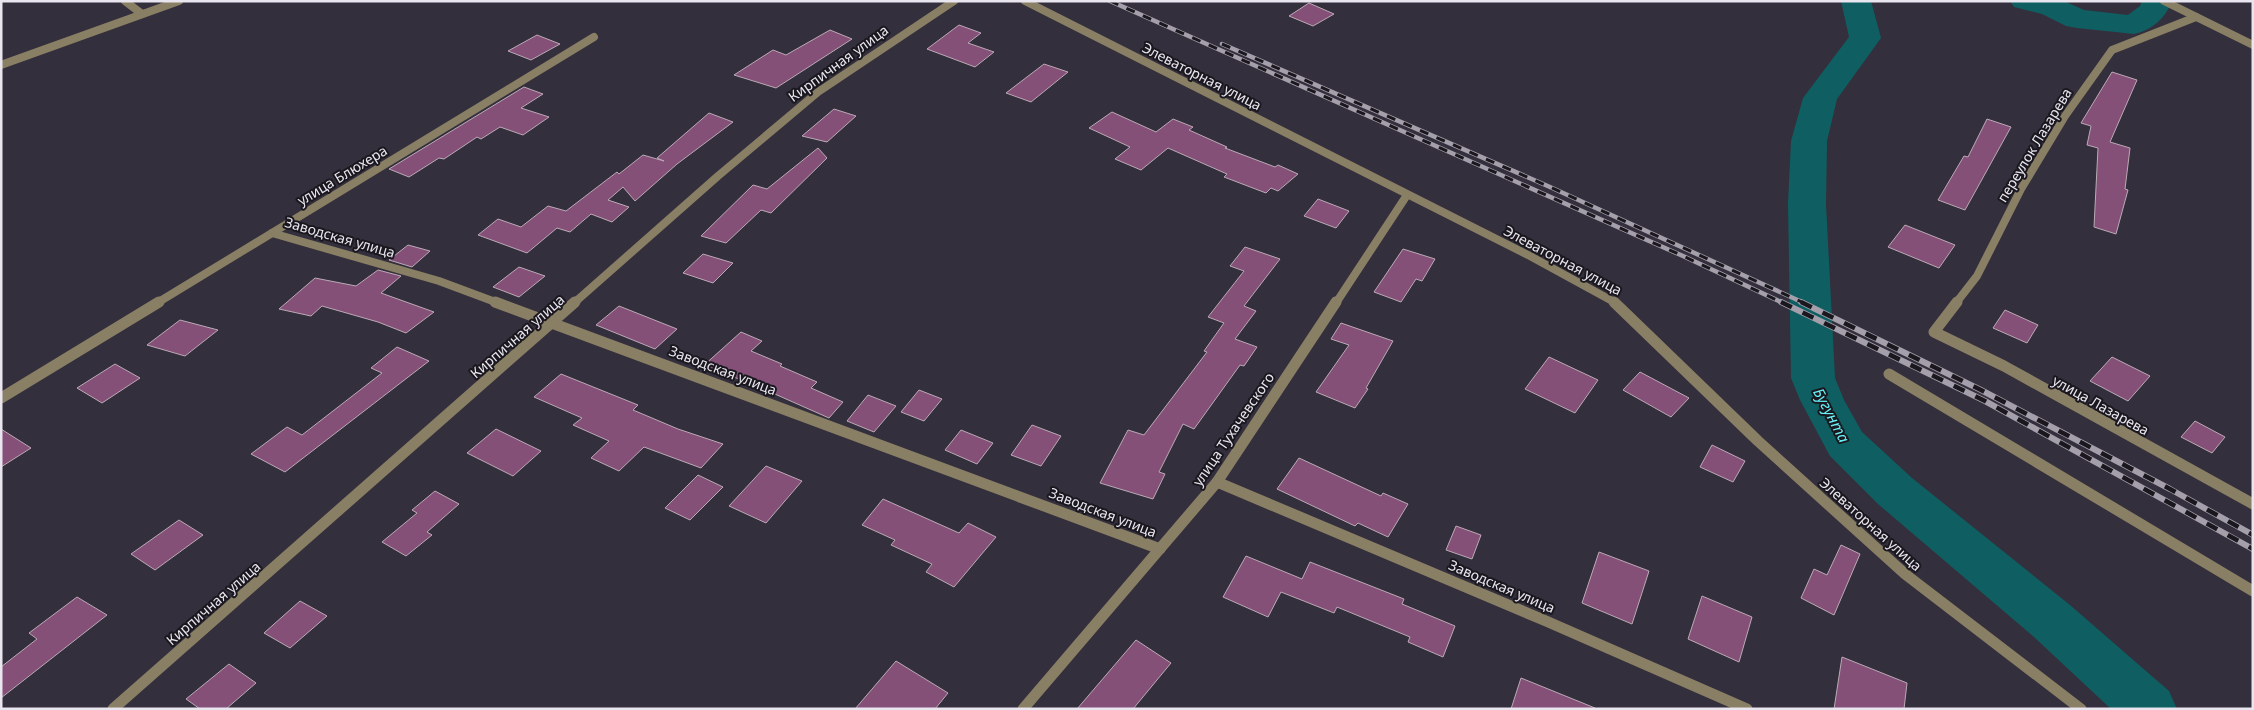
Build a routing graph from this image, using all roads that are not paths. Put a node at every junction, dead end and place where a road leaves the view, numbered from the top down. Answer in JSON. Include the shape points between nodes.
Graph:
{"nodes":[{"id":1,"x":125,"y":1,"type":"edge"},
{"id":2,"x":179,"y":1,"type":"edge"},
{"id":3,"x":954,"y":1,"type":"edge"},
{"id":4,"x":1025,"y":1,"type":"edge"},
{"id":5,"x":2164,"y":1,"type":"edge"},
{"id":6,"x":142,"y":14,"type":"junction"},
{"id":7,"x":2195,"y":16,"type":"junction"},
{"id":8,"x":594,"y":37,"type":"dead end"},
{"id":9,"x":2253,"y":45,"type":"edge"},
{"id":10,"x":1,"y":65,"type":"edge"},
{"id":11,"x":1407,"y":195,"type":"junction"},
{"id":12,"x":272,"y":233,"type":"junction"},
{"id":13,"x":554,"y":323,"type":"junction"},
{"id":14,"x":1934,"y":332,"type":"joint"},
{"id":15,"x":1888,"y":374,"type":"dead end"},
{"id":16,"x":1,"y":398,"type":"edge"},
{"id":17,"x":1217,"y":482,"type":"junction"},
{"id":18,"x":2253,"y":504,"type":"edge"},
{"id":19,"x":1160,"y":550,"type":"junction"},
{"id":20,"x":2253,"y":590,"type":"edge"},
{"id":21,"x":112,"y":709,"type":"edge"},
{"id":22,"x":1023,"y":709,"type":"edge"},
{"id":23,"x":1747,"y":709,"type":"edge"},
{"id":24,"x":2081,"y":709,"type":"edge"}],
"edges":[{"from":1,"to":6,"type":"street"},
{"from":2,"to":6,"type":"street"},
{"from":3,"to":13,"type":"street","name":"Кирпичная улица","via":[[818,92],[718,176]]},
{"from":4,"to":11,"type":"street","name":"Элеваторная улица"},
{"from":5,"to":7,"type":"street"},
{"from":6,"to":10,"type":"street"},
{"from":7,"to":9,"type":"street"},
{"from":7,"to":14,"type":"street","name":"переулок Лазарева","via":[[2112,50],[2065,116],[2021,189],[1977,276]]},
{"from":8,"to":12,"type":"street","name":"улица Блюхера"},
{"from":11,"to":17,"type":"street","name":"улица Тухачевского"},
{"from":11,"to":24,"type":"street","name":"Элеваторная улица","via":[[1618,304],[1758,441],[1905,574]]},
{"from":12,"to":13,"type":"street","name":"Заводская улица","via":[[439,281]]},
{"from":12,"to":16,"type":"street","name":"улица Блюхера"},
{"from":13,"to":19,"type":"street","name":"Заводская улица"},
{"from":13,"to":21,"type":"street","name":"Кирпичная улица"},
{"from":14,"to":18,"type":"street","name":"улица Лазарева","via":[[2004,366]]},
{"from":15,"to":20,"type":"street"},
{"from":17,"to":19,"type":"street","name":"улица Тухачевского"},
{"from":17,"to":23,"type":"street","name":"Заводская улица","via":[[1546,620]]},
{"from":19,"to":22,"type":"street","name":"улица Тухачевского"}]}
